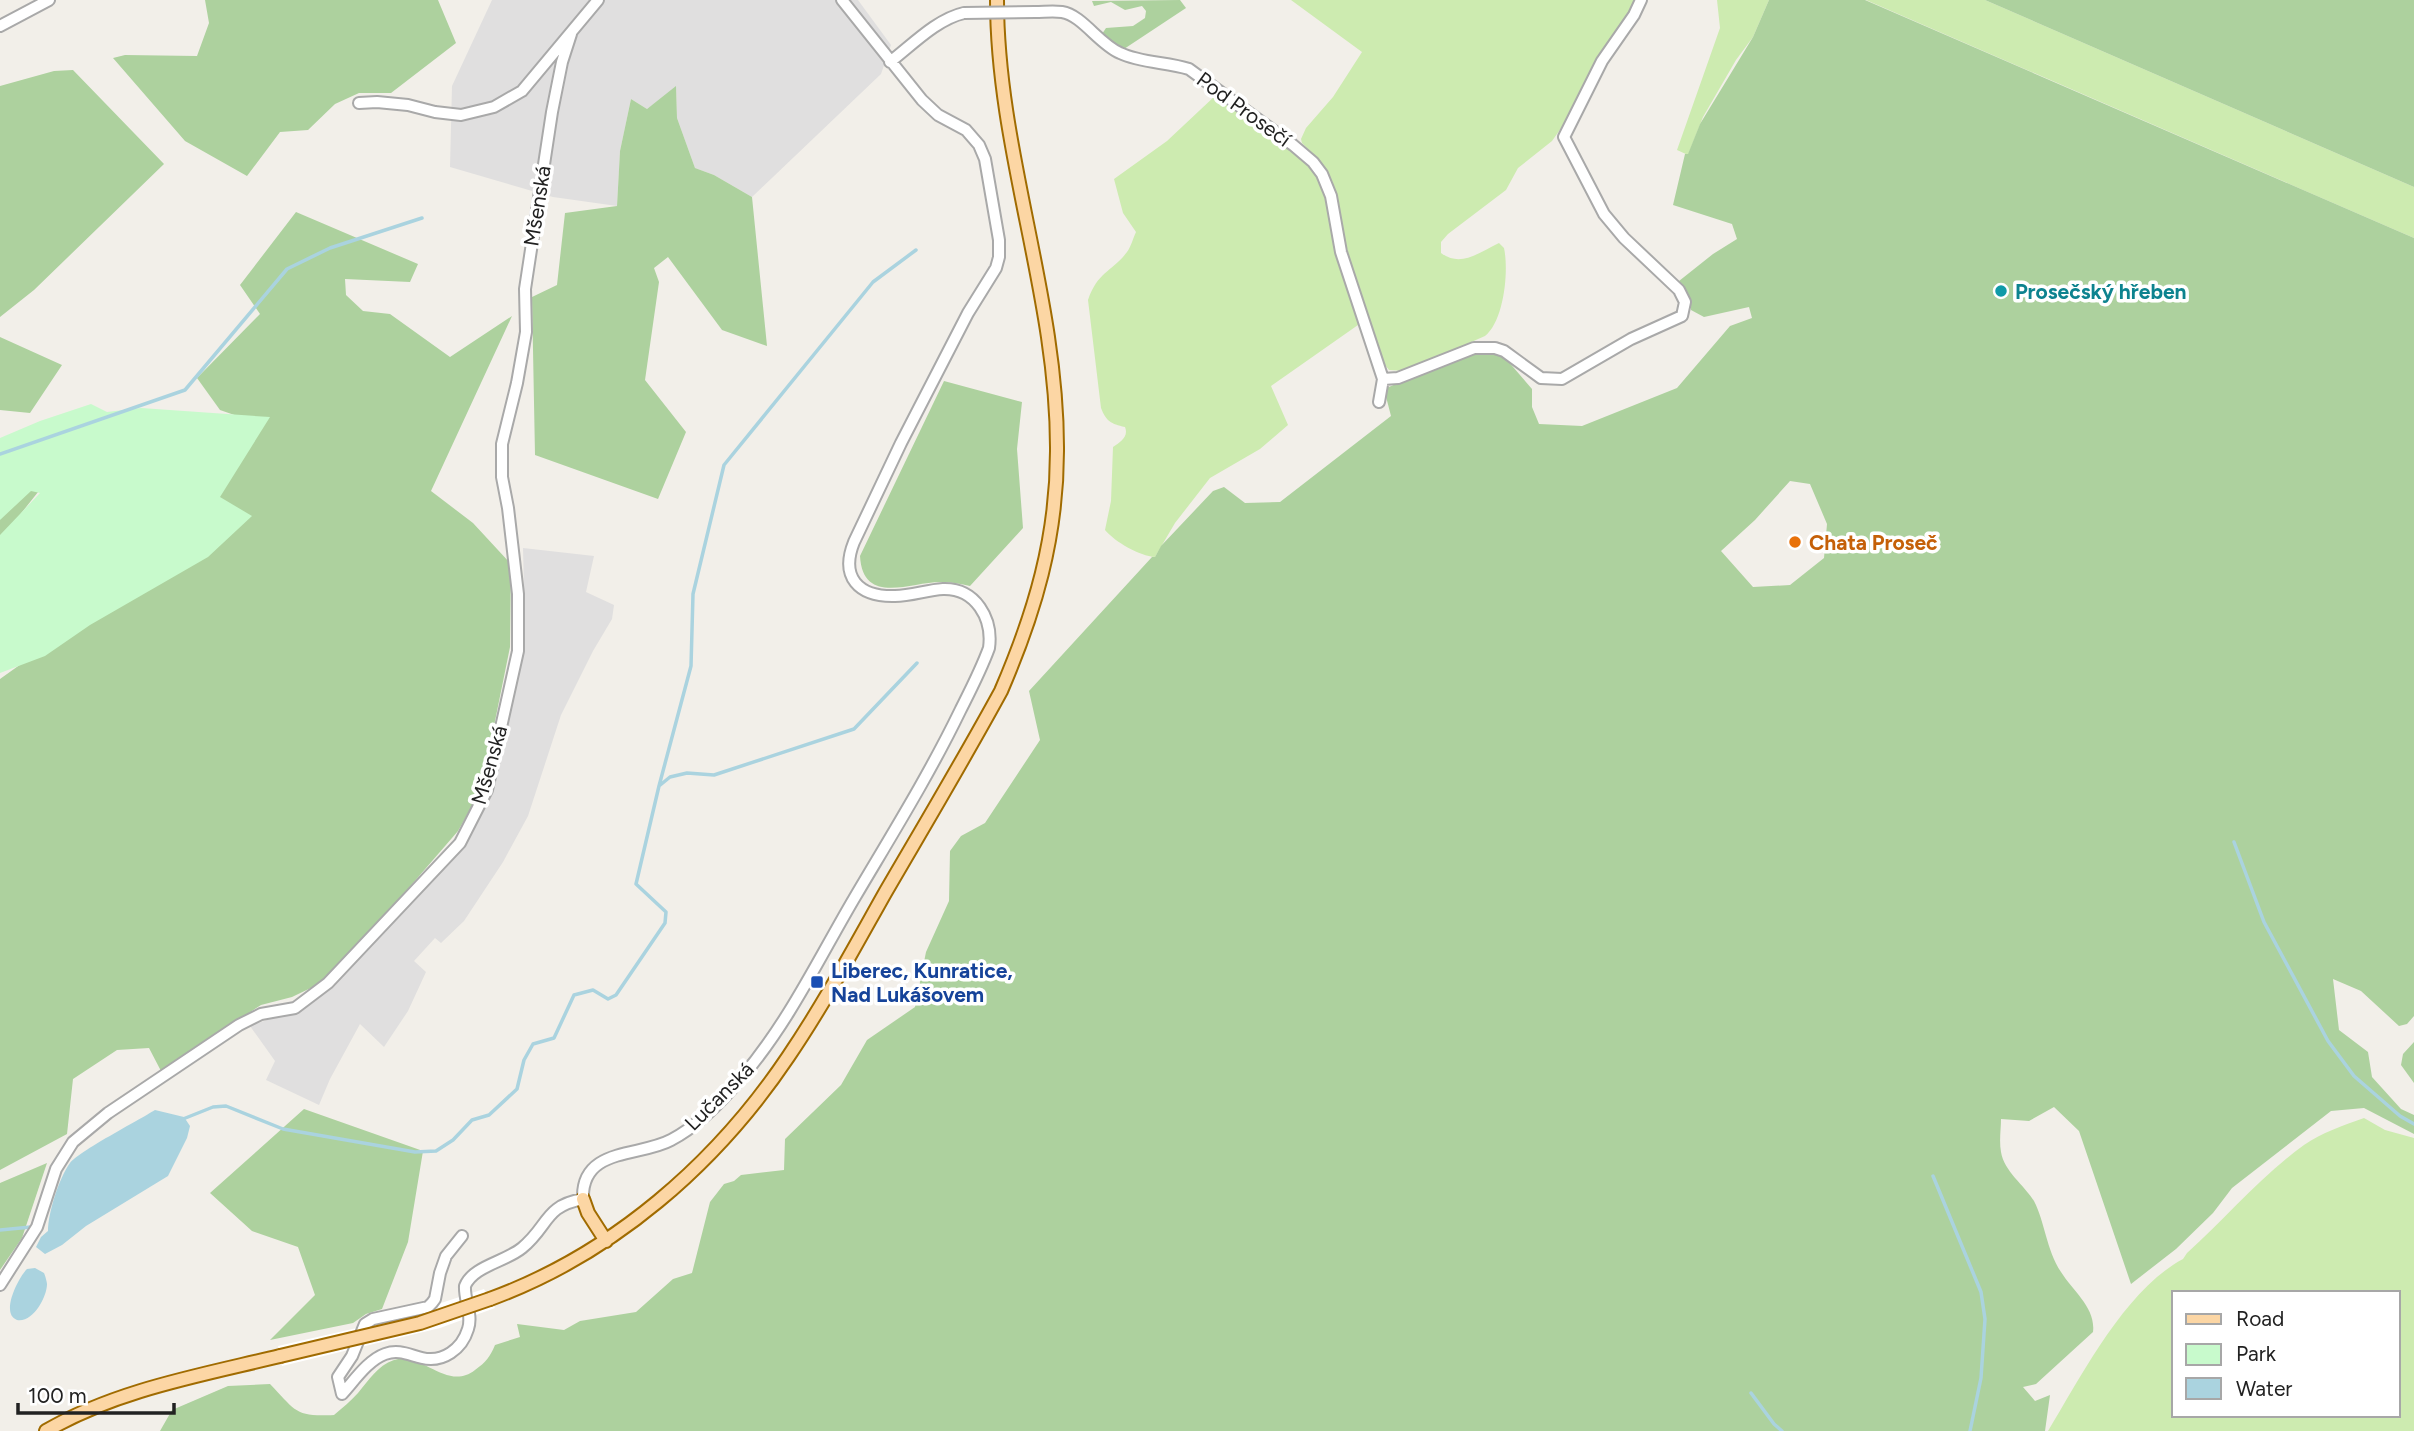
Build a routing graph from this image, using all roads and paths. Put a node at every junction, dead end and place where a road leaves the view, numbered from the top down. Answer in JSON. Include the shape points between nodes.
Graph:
{"nodes":[{"id":1,"x":49,"y":0,"type":"edge"},
{"id":2,"x":597,"y":0,"type":"edge"},
{"id":3,"x":842,"y":0,"type":"edge"},
{"id":4,"x":997,"y":0,"type":"edge"},
{"id":5,"x":1641,"y":0,"type":"edge"},
{"id":6,"x":0,"y":26,"type":"edge"},
{"id":7,"x":571,"y":34,"type":"junction"},
{"id":8,"x":890,"y":62,"type":"junction"},
{"id":9,"x":359,"y":103,"type":"dead end"},
{"id":10,"x":1383,"y":379,"type":"junction"},
{"id":11,"x":1378,"y":402,"type":"dead end"},
{"id":12,"x":583,"y":1199,"type":"junction"},
{"id":13,"x":462,"y":1236,"type":"dead end"},
{"id":14,"x":606,"y":1241,"type":"junction"},
{"id":15,"x":0,"y":1285,"type":"edge"},
{"id":16,"x":46,"y":1431,"type":"edge"}],
"edges":[{"from":1,"to":6,"type":"street"},
{"from":2,"to":7,"type":"street"},
{"from":3,"to":8,"type":"street","name":"Lučanská"},
{"from":4,"to":14,"type":"main road","via":[[1005,107],[1038,279],[1058,451],[1047,556],[1036,603],[1001,691],[789,1056],[718,1146],[686,1178]]},
{"from":5,"to":10,"type":"street","via":[[1602,61],[1564,137],[1604,214],[1679,290],[1685,302],[1682,316],[1562,379],[1541,378],[1504,351],[1480,347],[1398,378]]},
{"from":7,"to":9,"type":"street","via":[[523,91],[494,107],[461,115],[398,104]]},
{"from":7,"to":15,"type":"street","name":"Mšenská","via":[[552,112],[525,289],[526,332],[502,444],[502,477],[518,594],[518,651],[487,790],[460,843],[328,983],[295,1008],[261,1014],[239,1026],[73,1142],[56,1170],[37,1227]]},
{"from":8,"to":10,"type":"street","name":"Pod Prosečí","bridge":true,"via":[[954,15],[1062,12],[1078,19],[1119,53],[1189,69],[1313,162],[1327,184],[1341,252]]},
{"from":8,"to":12,"type":"street","name":"Lučanská","via":[[938,115],[967,130],[979,145],[999,257],[901,443],[848,556],[849,572],[856,586],[873,594],[895,597],[951,589],[971,598],[986,614],[989,625],[984,662],[947,737],[810,979],[762,1051],[741,1079],[685,1132],[663,1144],[618,1154],[599,1164],[586,1182]]},
{"from":10,"to":11,"type":"street"},
{"from":12,"to":13,"type":"street","via":[[556,1208],[523,1248],[467,1280],[468,1330],[450,1354],[429,1359],[403,1352],[383,1354],[342,1394],[338,1377],[363,1327],[373,1319],[428,1307],[435,1299],[446,1256]]},
{"from":12,"to":14,"type":"main road"},
{"from":14,"to":16,"type":"main road","bridge":true,"via":[[509,1292],[419,1323],[132,1394]]}]}
